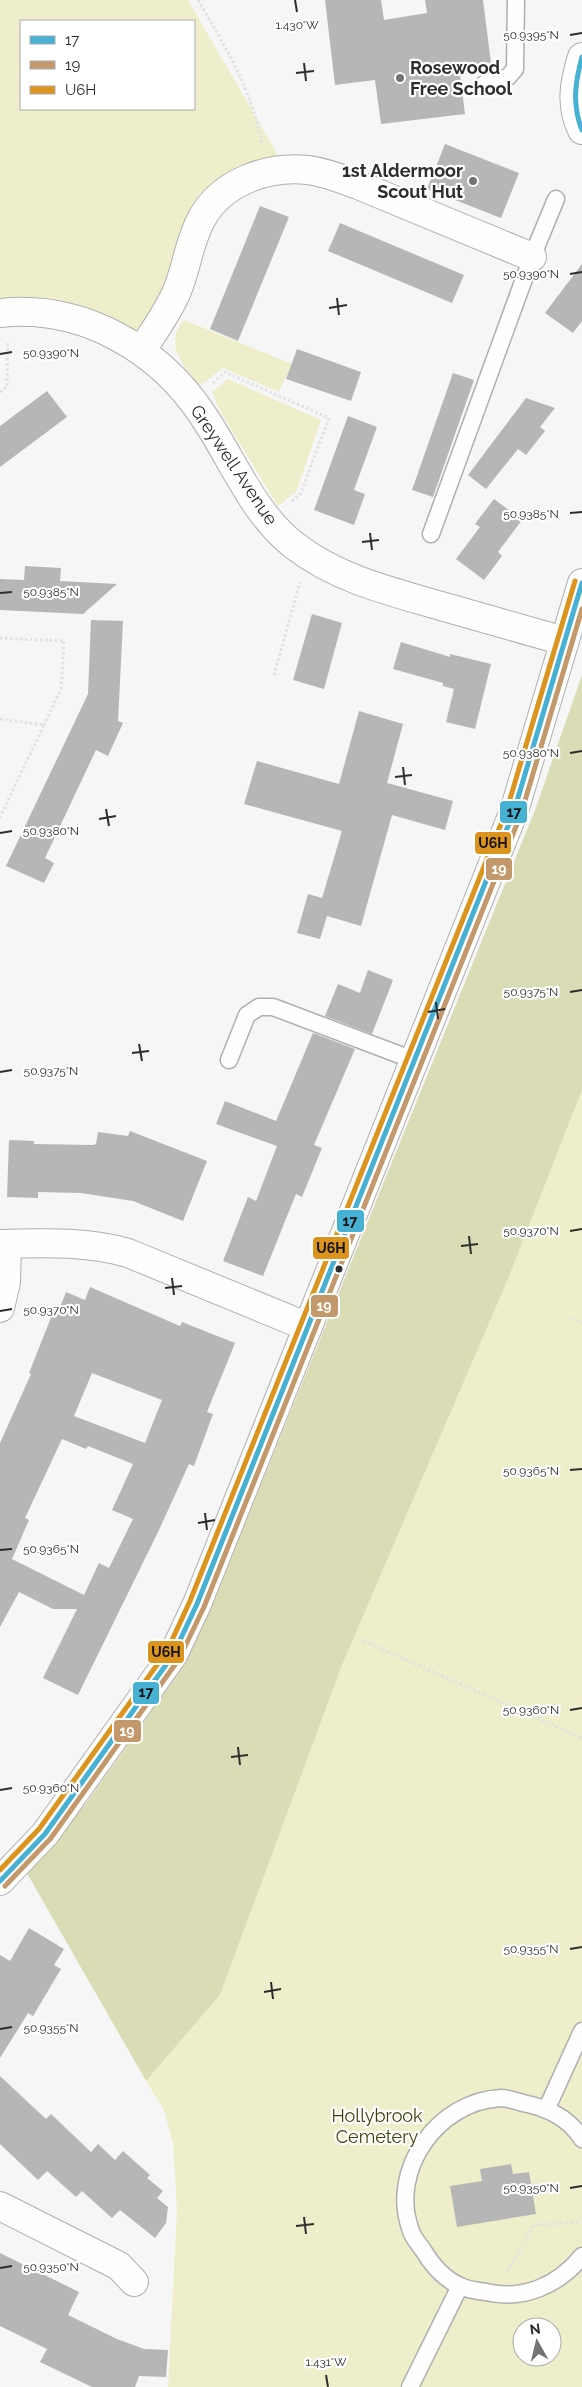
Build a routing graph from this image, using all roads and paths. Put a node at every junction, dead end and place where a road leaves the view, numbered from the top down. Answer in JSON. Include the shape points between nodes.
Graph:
{"nodes":[{"id":1,"x":198,"y":0,"type":"edge"},
{"id":2,"x":516,"y":0,"type":"edge"},
{"id":3,"x":582,"y":57,"type":"edge"},
{"id":4,"x":484,"y":84,"type":"dead end"},
{"id":5,"x":582,"y":130,"type":"edge"},
{"id":6,"x":267,"y":172,"type":"junction"},
{"id":7,"x":556,"y":199,"type":"dead end"},
{"id":8,"x":532,"y":257,"type":"junction"},
{"id":9,"x":4,"y":313,"type":"edge"},
{"id":10,"x":142,"y":350,"type":"junction"},
{"id":11,"x":0,"y":392,"type":"edge"},
{"id":12,"x":192,"y":401,"type":"junction"},
{"id":13,"x":268,"y":520,"type":"junction"},
{"id":14,"x":432,"y":534,"type":"dead end"},
{"id":15,"x":307,"y":554,"type":"junction"},
{"id":16,"x":582,"y":583,"type":"edge"},
{"id":17,"x":0,"y":638,"type":"edge"},
{"id":18,"x":564,"y":641,"type":"junction"},
{"id":19,"x":274,"y":675,"type":"dead end"},
{"id":20,"x":0,"y":720,"type":"edge"},
{"id":21,"x":44,"y":724,"type":"junction"},
{"id":22,"x":0,"y":817,"type":"edge"},
{"id":23,"x":229,"y":1060,"type":"dead end"},
{"id":24,"x":416,"y":1061,"type":"junction"},
{"id":25,"x":4,"y":1244,"type":"edge"},
{"id":26,"x":0,"y":1308,"type":"edge"},
{"id":27,"x":572,"y":1319,"type":"dead end"},
{"id":28,"x":582,"y":1323,"type":"edge"},
{"id":29,"x":308,"y":1327,"type":"junction"},
{"id":30,"x":359,"y":1639,"type":"dead end"},
{"id":31,"x":582,"y":1738,"type":"edge"},
{"id":32,"x":0,"y":1881,"type":"edge"},
{"id":33,"x":582,"y":2031,"type":"edge"},
{"id":34,"x":547,"y":2108,"type":"junction"},
{"id":35,"x":582,"y":2138,"type":"edge"},
{"id":36,"x":0,"y":2206,"type":"edge"},
{"id":37,"x":582,"y":2222,"type":"edge"},
{"id":38,"x":582,"y":2256,"type":"edge"},
{"id":39,"x":134,"y":2282,"type":"dead end"},
{"id":40,"x":460,"y":2286,"type":"junction"},
{"id":41,"x":481,"y":2291,"type":"junction"},
{"id":42,"x":410,"y":2387,"type":"edge"}],
"edges":[{"from":1,"to":6,"type":"path","via":[[245,84],[259,125]]},
{"from":2,"to":4,"type":"lane","via":[[515,69],[508,78]]},
{"from":3,"to":5,"type":"street","via":[[573,98],[576,118]]},
{"from":6,"to":8,"type":"street","via":[[306,170],[329,175]]},
{"from":6,"to":10,"type":"street","via":[[247,178],[228,190],[202,216],[177,290]]},
{"from":7,"to":8,"type":"lane"},
{"from":8,"to":14,"type":"lane"},
{"from":9,"to":10,"type":"street","name":"Greywell Avenue","via":[[41,312],[67,316],[122,338]]},
{"from":9,"to":11,"type":"path","via":[[7,387]]},
{"from":10,"to":12,"type":"street","name":"Greywell Avenue"},
{"from":12,"to":13,"type":"street","name":"Greywell Avenue"},
{"from":12,"to":13,"type":"path","via":[[225,372],[329,418],[300,495]]},
{"from":13,"to":15,"type":"street","name":"Greywell Avenue"},
{"from":15,"to":18,"type":"street","name":"Greywell Avenue","via":[[354,580]]},
{"from":15,"to":19,"type":"path"},
{"from":16,"to":18,"type":"street"},
{"from":17,"to":21,"type":"path","via":[[64,641],[62,689]]},
{"from":18,"to":24,"type":"street","via":[[514,811]]},
{"from":20,"to":21,"type":"path"},
{"from":21,"to":22,"type":"path"},
{"from":23,"to":24,"type":"lane","via":[[247,1015],[259,1007],[273,1007]]},
{"from":24,"to":29,"type":"street"},
{"from":25,"to":26,"type":"street","via":[[6,1282]]},
{"from":25,"to":29,"type":"street","via":[[80,1243],[104,1246]]},
{"from":27,"to":28,"type":"path"},
{"from":29,"to":32,"type":"street","via":[[201,1595],[173,1655],[45,1834]]},
{"from":30,"to":31,"type":"path"},
{"from":33,"to":34,"type":"lane"},
{"from":34,"to":35,"type":"lane","via":[[575,2128]]},
{"from":34,"to":40,"type":"lane","via":[[501,2098],[468,2105],[432,2130],[412,2159],[405,2197],[411,2231],[433,2266]]},
{"from":36,"to":39,"type":"street","via":[[119,2266]]},
{"from":37,"to":41,"type":"path","via":[[534,2225],[506,2274]]},
{"from":38,"to":41,"type":"lane","via":[[570,2271],[536,2291],[502,2296]]},
{"from":40,"to":41,"type":"lane"},
{"from":40,"to":42,"type":"lane"}]}
